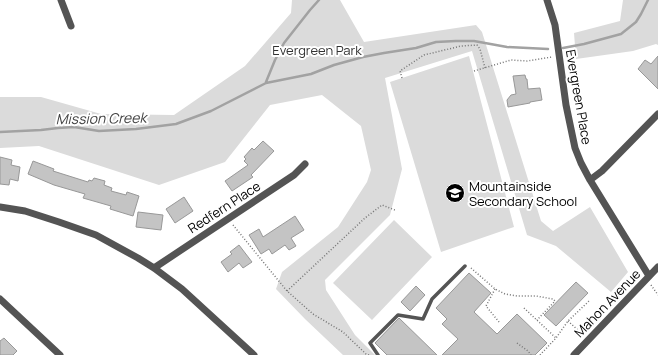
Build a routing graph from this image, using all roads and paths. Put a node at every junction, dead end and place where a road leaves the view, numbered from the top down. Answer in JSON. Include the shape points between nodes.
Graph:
{"nodes":[{"id":1,"x":61,"y":0,"type":"edge"},
{"id":2,"x":547,"y":0,"type":"edge"},
{"id":3,"x":71,"y":26,"type":"dead end"},
{"id":4,"x":559,"y":55,"type":"junction"},
{"id":5,"x":485,"y":68,"type":"junction"},
{"id":6,"x":474,"y":71,"type":"dead end"},
{"id":7,"x":402,"y":78,"type":"dead end"},
{"id":8,"x":658,"y":114,"type":"edge"},
{"id":9,"x":305,"y":164,"type":"dead end"},
{"id":10,"x":590,"y":180,"type":"junction"},
{"id":11,"x":0,"y":207,"type":"edge"},
{"id":12,"x":395,"y":210,"type":"dead end"},
{"id":13,"x":228,"y":219,"type":"junction"},
{"id":14,"x":466,"y":266,"type":"joint"},
{"id":15,"x":658,"y":267,"type":"edge"},
{"id":16,"x":154,"y":268,"type":"junction"},
{"id":17,"x":649,"y":280,"type":"junction"},
{"id":18,"x":495,"y":288,"type":"junction"},
{"id":19,"x":287,"y":291,"type":"junction"},
{"id":20,"x":658,"y":295,"type":"edge"},
{"id":21,"x":0,"y":299,"type":"edge"},
{"id":22,"x":589,"y":301,"type":"dead end"},
{"id":23,"x":524,"y":308,"type":"dead end"},
{"id":24,"x":537,"y":320,"type":"junction"},
{"id":25,"x":568,"y":321,"type":"junction"},
{"id":26,"x":499,"y":322,"type":"dead end"},
{"id":27,"x":580,"y":332,"type":"dead end"},
{"id":28,"x":556,"y":338,"type":"junction"},
{"id":29,"x":517,"y":343,"type":"dead end"},
{"id":30,"x":60,"y":355,"type":"edge"},
{"id":31,"x":254,"y":355,"type":"edge"},
{"id":32,"x":369,"y":355,"type":"edge"},
{"id":33,"x":378,"y":355,"type":"edge"},
{"id":34,"x":530,"y":355,"type":"edge"},
{"id":35,"x":540,"y":355,"type":"edge"},
{"id":36,"x":574,"y":355,"type":"edge"}],
"edges":[{"from":1,"to":3,"type":"street"},
{"from":2,"to":4,"type":"street","name":"Evergreen Place","via":[[555,25]]},
{"from":4,"to":5,"type":"path","via":[[511,60]]},
{"from":4,"to":10,"type":"street","name":"Evergreen Place","via":[[575,148]]},
{"from":5,"to":6,"type":"path"},
{"from":5,"to":7,"type":"path","via":[[477,45],[461,46],[424,56],[400,71]]},
{"from":8,"to":10,"type":"street"},
{"from":9,"to":13,"type":"street","name":"Redfern Place","via":[[294,175]]},
{"from":10,"to":17,"type":"street","name":"Evergreen Place"},
{"from":11,"to":16,"type":"street","via":[[26,211],[96,235]]},
{"from":12,"to":19,"type":"path","via":[[382,205]]},
{"from":13,"to":16,"type":"street","name":"Redfern Place"},
{"from":13,"to":19,"type":"path"},
{"from":14,"to":18,"type":"path"},
{"from":14,"to":33,"type":"lane","via":[[432,299],[423,320],[398,315],[370,343]]},
{"from":15,"to":17,"type":"street","name":"Mahon Avenue"},
{"from":16,"to":31,"type":"street","via":[[182,289]]},
{"from":17,"to":20,"type":"path"},
{"from":17,"to":36,"type":"street","name":"Mahon Avenue"},
{"from":18,"to":24,"type":"path","via":[[506,294],[553,299],[555,301]]},
{"from":18,"to":26,"type":"path","via":[[486,306]]},
{"from":19,"to":32,"type":"path","via":[[312,314],[343,332]]},
{"from":21,"to":30,"type":"street"},
{"from":22,"to":25,"type":"path"},
{"from":23,"to":24,"type":"path"},
{"from":24,"to":28,"type":"path"},
{"from":25,"to":27,"type":"path"},
{"from":25,"to":28,"type":"path"},
{"from":28,"to":35,"type":"path"},
{"from":29,"to":34,"type":"path","via":[[528,350]]}]}
